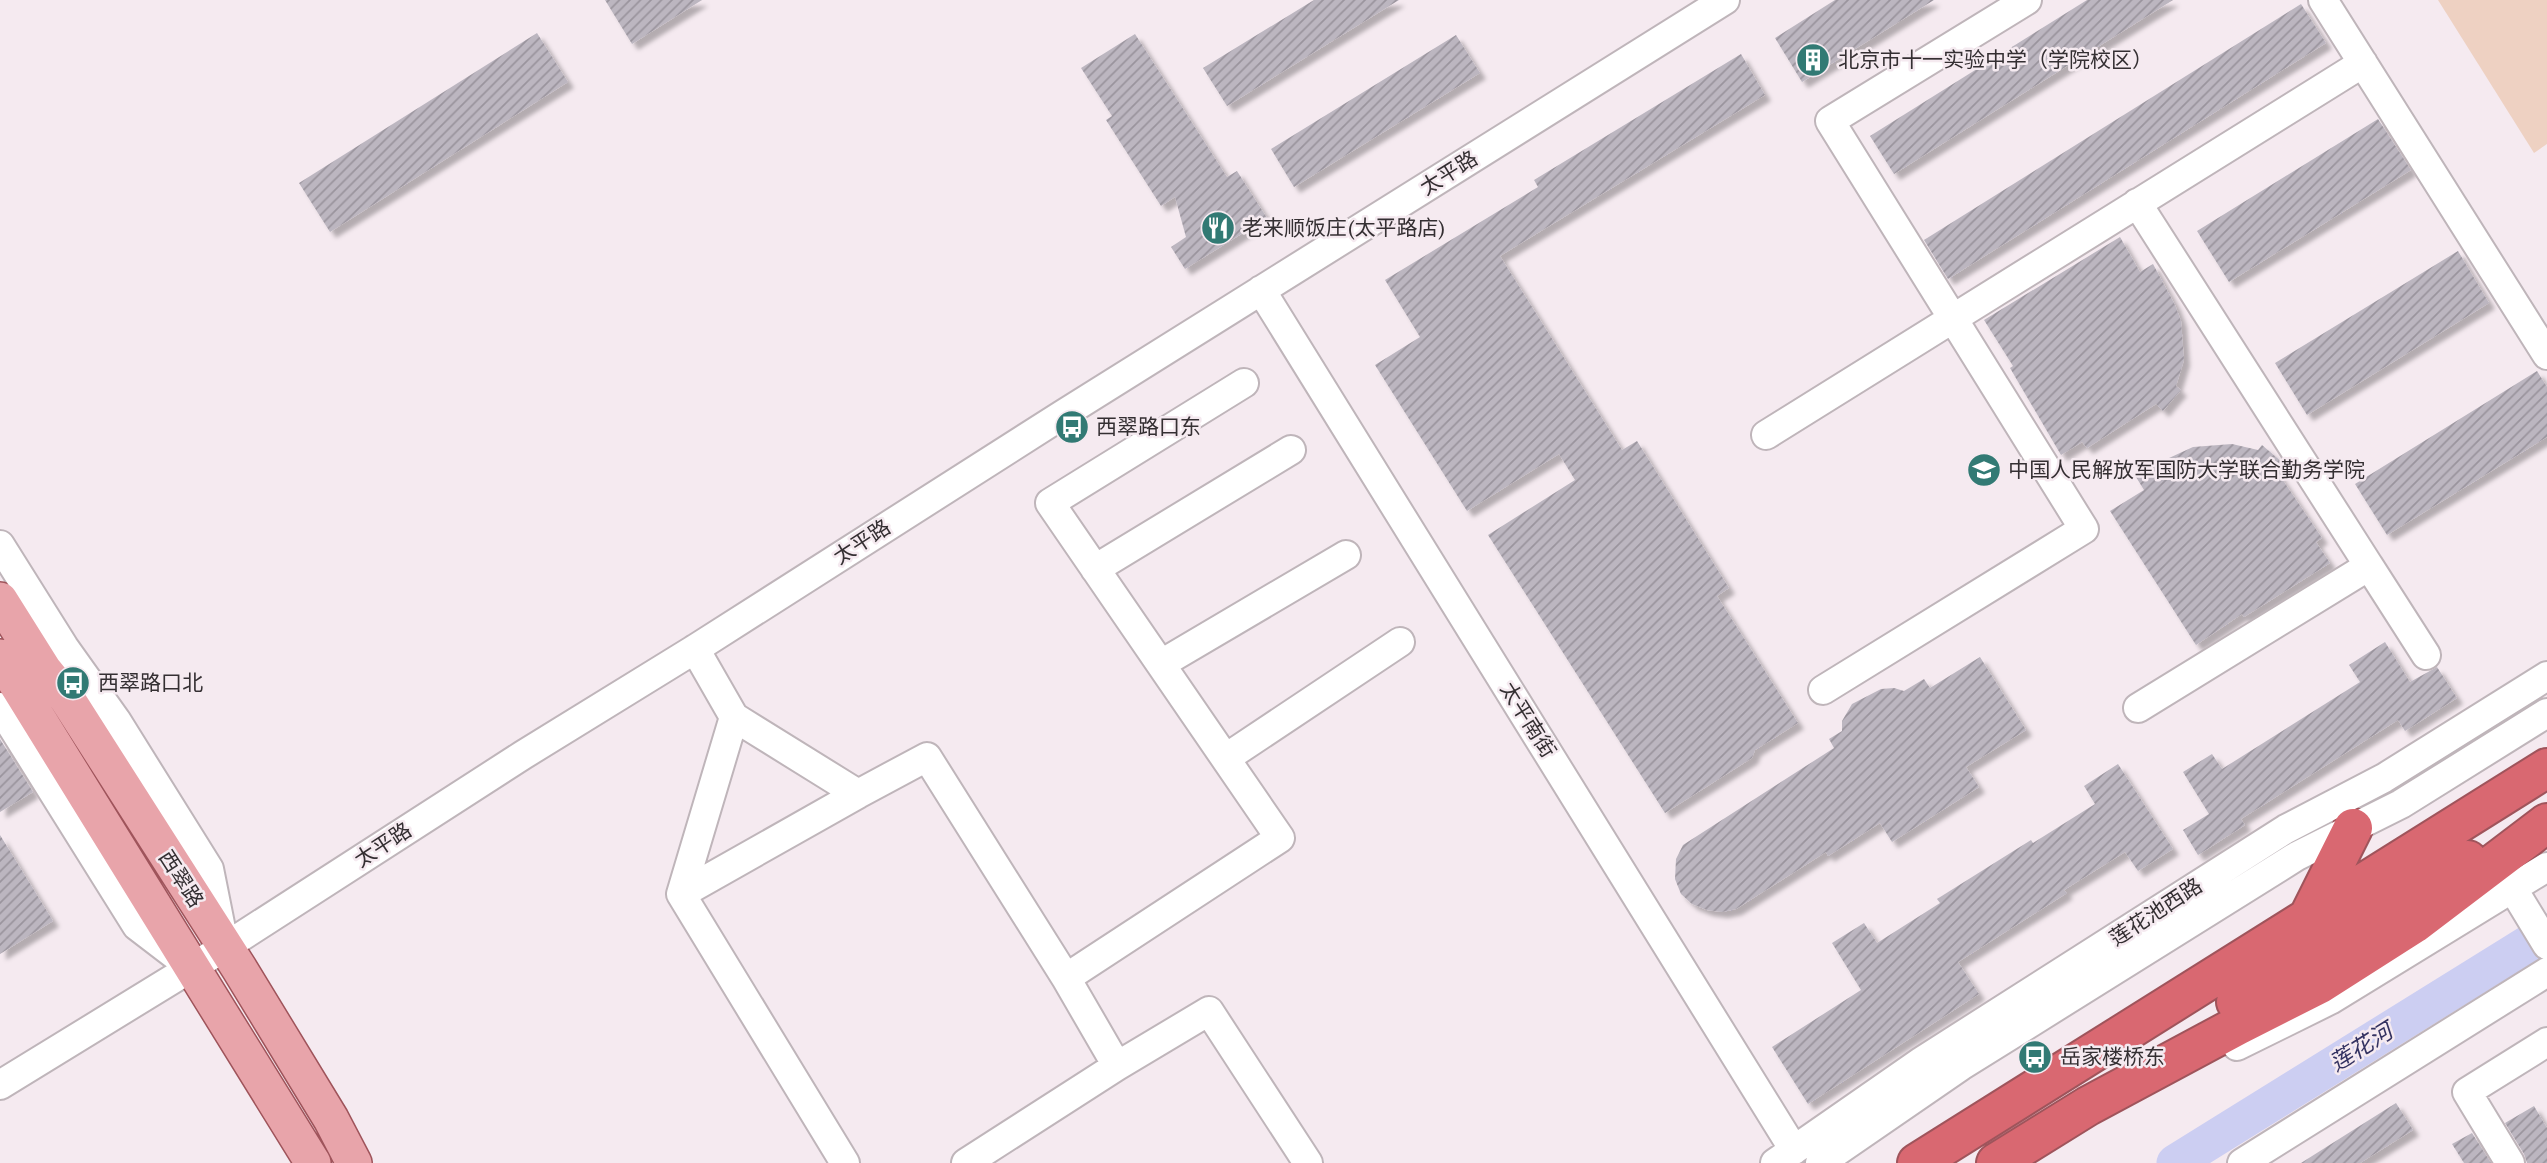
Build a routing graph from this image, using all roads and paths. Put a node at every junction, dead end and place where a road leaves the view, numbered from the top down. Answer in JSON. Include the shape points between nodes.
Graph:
{"nodes":[{"id":1,"x":1725,"y":0,"type":"edge"},
{"id":2,"x":2027,"y":0,"type":"edge"},
{"id":3,"x":2323,"y":0,"type":"edge"},
{"id":4,"x":2363,"y":63,"type":"junction"},
{"id":5,"x":2137,"y":203,"type":"junction"},
{"id":6,"x":1261,"y":290,"type":"junction"},
{"id":7,"x":1952,"y":317,"type":"junction"},
{"id":8,"x":2547,"y":355,"type":"edge"},
{"id":9,"x":1244,"y":383,"type":"dead end"},
{"id":10,"x":1766,"y":435,"type":"dead end"},
{"id":11,"x":1291,"y":450,"type":"dead end"},
{"id":12,"x":0,"y":545,"type":"edge"},
{"id":13,"x":1346,"y":555,"type":"dead end"},
{"id":14,"x":2369,"y":566,"type":"junction"},
{"id":15,"x":1096,"y":569,"type":"junction"},
{"id":16,"x":0,"y":600,"type":"edge"},
{"id":17,"x":1400,"y":642,"type":"dead end"},
{"id":18,"x":695,"y":649,"type":"junction"},
{"id":19,"x":2426,"y":655,"type":"dead end"},
{"id":20,"x":0,"y":657,"type":"edge"},
{"id":21,"x":1161,"y":664,"type":"junction"},
{"id":22,"x":2547,"y":676,"type":"edge"},
{"id":23,"x":1823,"y":690,"type":"dead end"},
{"id":24,"x":0,"y":707,"type":"edge"},
{"id":25,"x":2138,"y":708,"type":"dead end"},
{"id":26,"x":2547,"y":713,"type":"edge"},
{"id":27,"x":734,"y":717,"type":"junction"},
{"id":28,"x":1226,"y":758,"type":"junction"},
{"id":29,"x":2547,"y":768,"type":"edge"},
{"id":30,"x":858,"y":794,"type":"junction"},
{"id":31,"x":2345,"y":815,"type":"junction"},
{"id":32,"x":2541,"y":842,"type":"edge"},
{"id":33,"x":2513,"y":889,"type":"junction"},
{"id":34,"x":681,"y":894,"type":"junction"},
{"id":35,"x":2309,"y":916,"type":"junction"},
{"id":36,"x":2547,"y":945,"type":"edge"},
{"id":37,"x":225,"y":947,"type":"junction"},
{"id":38,"x":192,"y":968,"type":"junction"},
{"id":39,"x":2547,"y":972,"type":"edge"},
{"id":40,"x":1066,"y":978,"type":"junction"},
{"id":41,"x":2547,"y":1042,"type":"edge"},
{"id":42,"x":1117,"y":1066,"type":"junction"},
{"id":43,"x":0,"y":1085,"type":"edge"},
{"id":44,"x":2088,"y":1106,"type":"junction"},
{"id":45,"x":1785,"y":1156,"type":"edge"},
{"id":46,"x":313,"y":1163,"type":"edge"},
{"id":47,"x":354,"y":1163,"type":"edge"},
{"id":48,"x":845,"y":1163,"type":"edge"},
{"id":49,"x":966,"y":1163,"type":"edge"},
{"id":50,"x":1308,"y":1163,"type":"edge"},
{"id":51,"x":1820,"y":1163,"type":"edge"},
{"id":52,"x":1917,"y":1163,"type":"edge"},
{"id":53,"x":1996,"y":1163,"type":"edge"},
{"id":54,"x":2242,"y":1163,"type":"edge"},
{"id":55,"x":2510,"y":1163,"type":"edge"}],
"edges":[{"from":1,"to":6,"type":"street","name":"太平路"},
{"from":2,"to":7,"type":"street","via":[[1830,121]]},
{"from":3,"to":4,"type":"street"},
{"from":4,"to":5,"type":"street"},
{"from":4,"to":8,"type":"street"},
{"from":5,"to":7,"type":"street"},
{"from":5,"to":14,"type":"street"},
{"from":6,"to":18,"type":"street","name":"太平路"},
{"from":6,"to":45,"type":"street","name":"太平南街"},
{"from":7,"to":10,"type":"street"},
{"from":7,"to":23,"type":"street","via":[[2084,529]]},
{"from":9,"to":15,"type":"street","via":[[1050,503]]},
{"from":11,"to":15,"type":"street"},
{"from":12,"to":37,"type":"street","via":[[209,869]]},
{"from":13,"to":21,"type":"street"},
{"from":14,"to":19,"type":"street"},
{"from":14,"to":25,"type":"street"},
{"from":15,"to":21,"type":"street"},
{"from":16,"to":37,"type":"main road","name":"西翠路"},
{"from":17,"to":28,"type":"street"},
{"from":18,"to":27,"type":"street"},
{"from":18,"to":37,"type":"street","name":"太平路"},
{"from":20,"to":38,"type":"main road","name":"西翠路"},
{"from":21,"to":28,"type":"street"},
{"from":22,"to":31,"type":"street","name":"莲花池西路","via":[[2384,778]]},
{"from":24,"to":38,"type":"street","via":[[137,926]]},
{"from":26,"to":31,"type":"street","name":"莲花池西路","via":[[2401,804]]},
{"from":27,"to":30,"type":"street"},
{"from":27,"to":34,"type":"street"},
{"from":28,"to":40,"type":"street","via":[[1280,838]]},
{"from":29,"to":35,"type":"highway"},
{"from":30,"to":34,"type":"street"},
{"from":30,"to":40,"type":"street","via":[[927,757]]},
{"from":31,"to":35,"type":"highway"},
{"from":31,"to":45,"type":"street","name":"莲花池西路","via":[[2286,829],[1922,1061]]},
{"from":31,"to":51,"type":"street","name":"莲花池西路","via":[[2297,856],[1961,1066]]},
{"from":32,"to":33,"type":"street"},
{"from":32,"to":44,"type":"highway","via":[[2319,984]]},
{"from":33,"to":36,"type":"street"},
{"from":33,"to":44,"type":"street","via":[[2277,1028]]},
{"from":34,"to":48,"type":"street"},
{"from":35,"to":52,"type":"highway"},
{"from":37,"to":38,"type":"street","name":"太平路"},
{"from":37,"to":47,"type":"main road","name":"西翠路"},
{"from":38,"to":43,"type":"street","name":"太平路"},
{"from":38,"to":46,"type":"main road","name":"西翠路"},
{"from":39,"to":54,"type":"street"},
{"from":40,"to":42,"type":"street"},
{"from":41,"to":55,"type":"street","via":[[2468,1092]]},
{"from":42,"to":49,"type":"street"},
{"from":42,"to":50,"type":"street","via":[[1209,1011]]},
{"from":44,"to":53,"type":"highway"}]}
